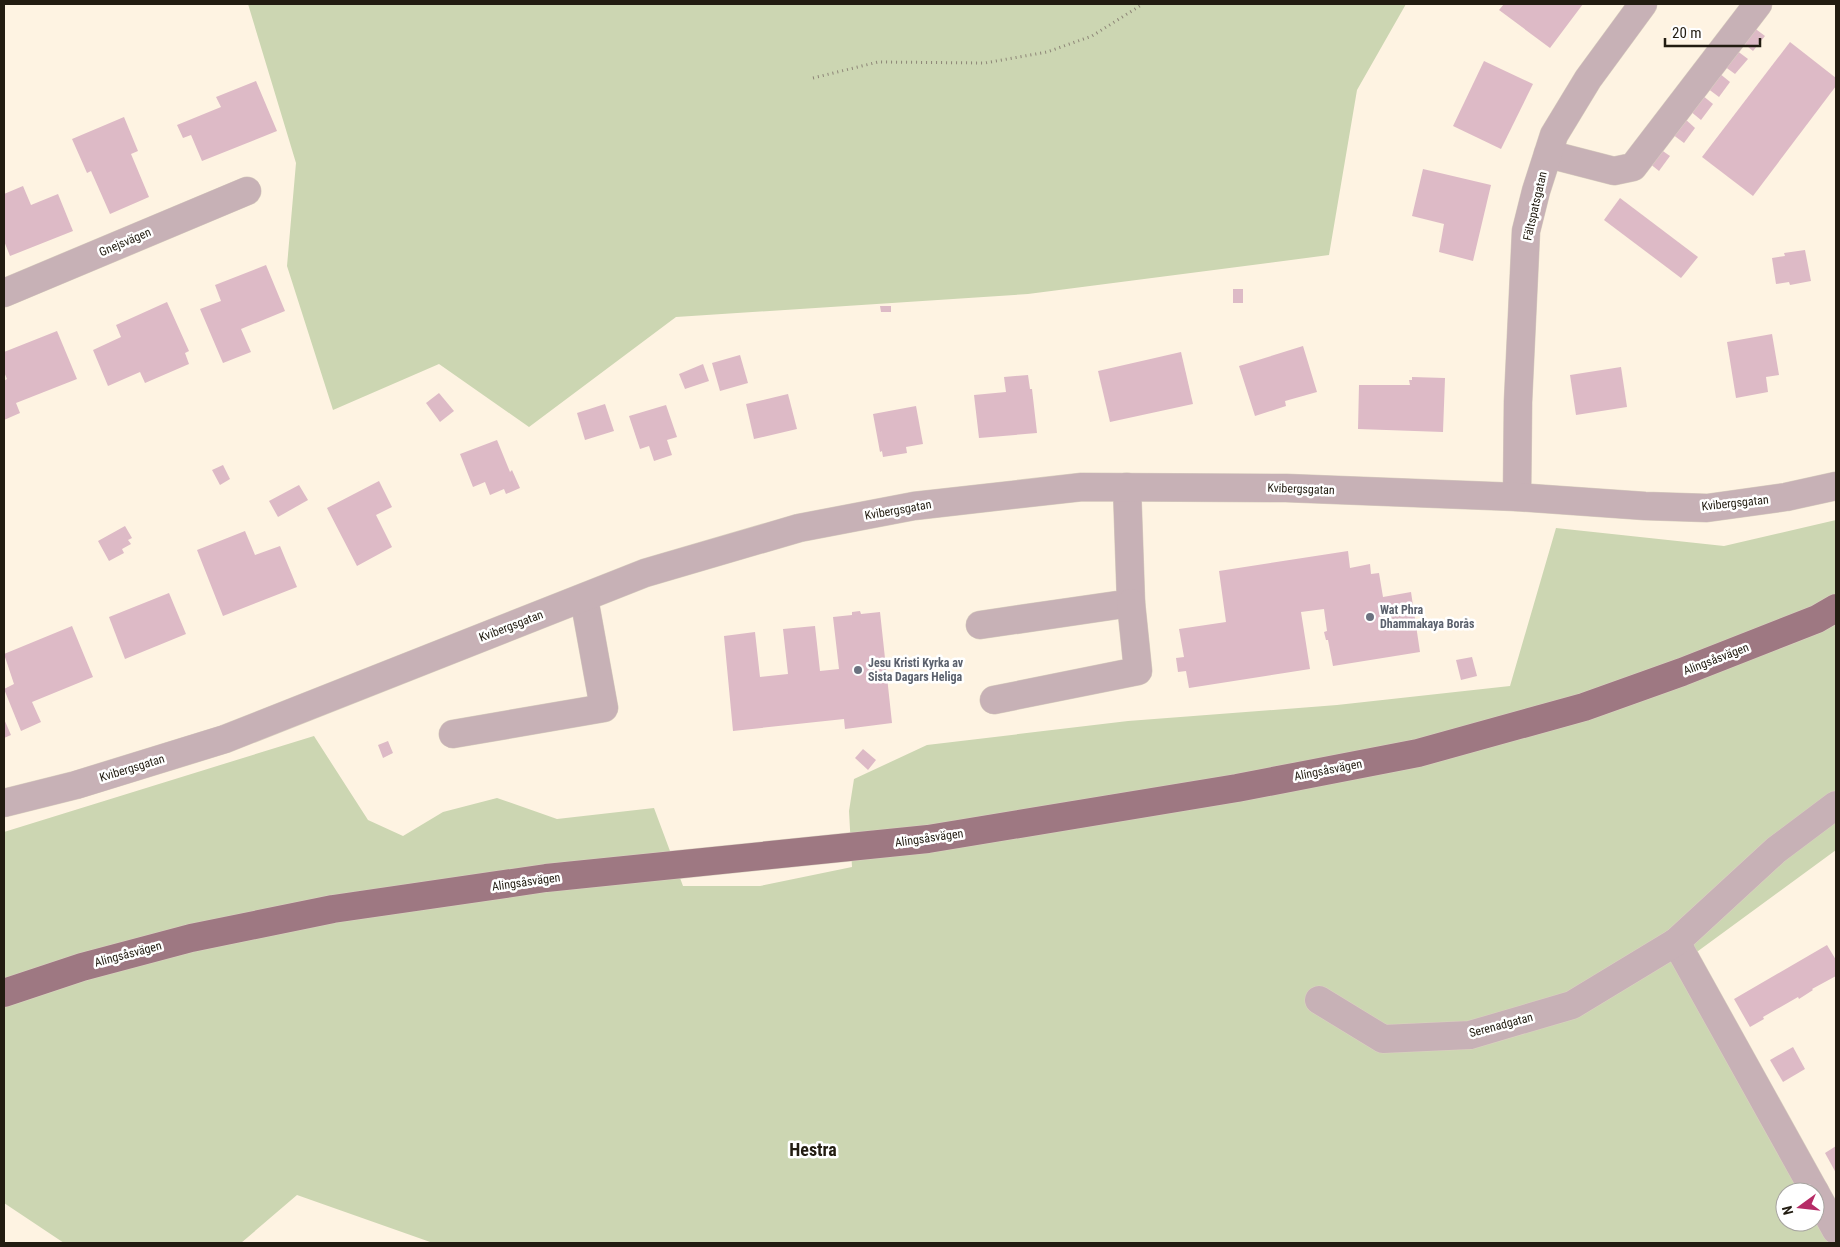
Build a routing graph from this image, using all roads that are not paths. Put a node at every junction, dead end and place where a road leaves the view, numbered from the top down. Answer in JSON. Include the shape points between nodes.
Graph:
{"nodes":[{"id":1,"x":1643,"y":4,"type":"edge"},
{"id":2,"x":1758,"y":4,"type":"edge"},
{"id":3,"x":1548,"y":154,"type":"junction"},
{"id":4,"x":246,"y":191,"type":"dead end"},
{"id":5,"x":4,"y":293,"type":"edge"},
{"id":6,"x":1836,"y":486,"type":"edge"},
{"id":7,"x":1126,"y":487,"type":"junction"},
{"id":8,"x":1517,"y":497,"type":"junction"},
{"id":9,"x":584,"y":598,"type":"junction"},
{"id":10,"x":1131,"y":603,"type":"junction"},
{"id":11,"x":1836,"y":608,"type":"edge"},
{"id":12,"x":980,"y":625,"type":"dead end"},
{"id":13,"x":994,"y":700,"type":"dead end"},
{"id":14,"x":453,"y":734,"type":"dead end"},
{"id":15,"x":4,"y":803,"type":"edge"},
{"id":16,"x":1836,"y":805,"type":"edge"},
{"id":17,"x":1676,"y":942,"type":"junction"},
{"id":18,"x":4,"y":993,"type":"edge"},
{"id":19,"x":1319,"y":1000,"type":"dead end"},
{"id":20,"x":1809,"y":1182,"type":"edge"},
{"id":21,"x":1825,"y":1210,"type":"edge"},
{"id":22,"x":1836,"y":1230,"type":"edge"}],
"edges":[{"from":1,"to":3,"type":"street","name":"Fältspatsgatan","via":[[1588,79],[1554,135]]},
{"from":2,"to":3,"type":"street","via":[[1632,167],[1614,171]]},
{"from":3,"to":8,"type":"street","name":"Fältspatsgatan","via":[[1526,231]]},
{"from":4,"to":5,"type":"street","name":"Gnejsvägen"},
{"from":6,"to":8,"type":"street","name":"Kvibergsgatan","via":[[1707,508]]},
{"from":7,"to":8,"type":"street","name":"Kvibergsgatan","via":[[1286,488]]},
{"from":7,"to":9,"type":"street","name":"Kvibergsgatan","via":[[1082,487],[914,506],[799,528],[645,574]]},
{"from":7,"to":10,"type":"street"},
{"from":9,"to":14,"type":"street","via":[[604,708]]},
{"from":9,"to":15,"type":"street","name":"Kvibergsgatan","via":[[226,739],[76,785]]},
{"from":10,"to":12,"type":"street"},
{"from":10,"to":13,"type":"street","via":[[1138,672]]},
{"from":11,"to":18,"type":"main road","name":"Alingsåsvägen","via":[[1817,619],[1700,665],[1584,707],[1418,753],[1237,788],[928,839],[546,878],[333,909],[190,938],[82,967]]},
{"from":16,"to":17,"type":"street","name":"Serenadgatan","via":[[1776,850]]},
{"from":17,"to":19,"type":"street","name":"Serenadgatan","via":[[1572,1005],[1470,1035],[1383,1039]]},
{"from":17,"to":20,"type":"street"},
{"from":21,"to":22,"type":"street"}]}
